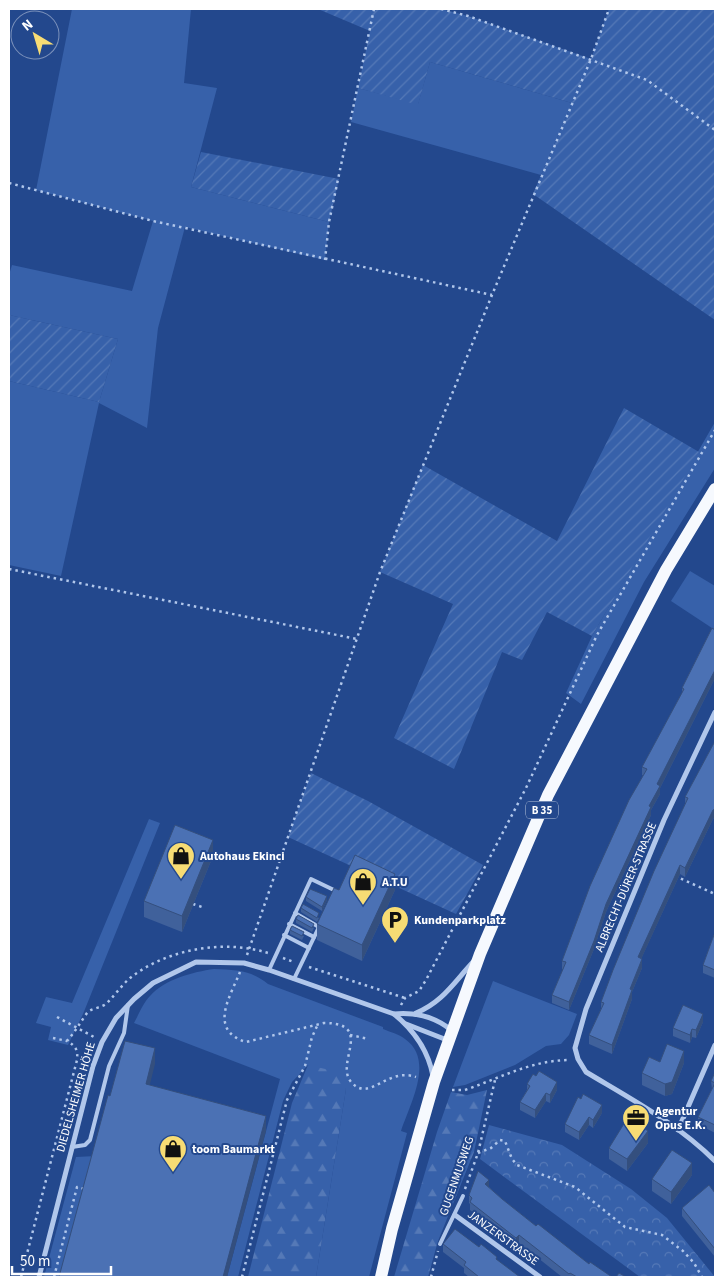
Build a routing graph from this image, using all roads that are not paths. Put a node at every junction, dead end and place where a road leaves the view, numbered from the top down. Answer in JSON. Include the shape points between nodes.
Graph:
{"nodes":[{"id":1,"x":715,"y":489,"type":"edge"},
{"id":2,"x":715,"y":712,"type":"edge"},
{"id":3,"x":332,"y":899,"type":"edge"},
{"id":4,"x":300,"y":902,"type":"junction"},
{"id":5,"x":308,"y":907,"type":"edge"},
{"id":6,"x":295,"y":913,"type":"junction"},
{"id":7,"x":321,"y":922,"type":"edge"},
{"id":8,"x":290,"y":924,"type":"junction"},
{"id":9,"x":319,"y":927,"type":"junction"},
{"id":10,"x":284,"y":935,"type":"junction"},
{"id":11,"x":314,"y":937,"type":"junction"},
{"id":12,"x":309,"y":948,"type":"junction"},
{"id":13,"x":480,"y":954,"type":"junction"},
{"id":14,"x":269,"y":970,"type":"junction"},
{"id":15,"x":294,"y":979,"type":"junction"},
{"id":16,"x":128,"y":1005,"type":"junction"},
{"id":17,"x":416,"y":1013,"type":"junction"},
{"id":18,"x":394,"y":1014,"type":"junction"},
{"id":19,"x":406,"y":1024,"type":"junction"},
{"id":20,"x":449,"y":1035,"type":"junction"},
{"id":21,"x":715,"y":1044,"type":"edge"},
{"id":22,"x":434,"y":1079,"type":"junction"},
{"id":23,"x":678,"y":1130,"type":"junction"},
{"id":24,"x":72,"y":1147,"type":"junction"},
{"id":25,"x":715,"y":1161,"type":"edge"},
{"id":26,"x":463,"y":1196,"type":"road end"},
{"id":27,"x":455,"y":1216,"type":"junction"},
{"id":28,"x":440,"y":1244,"type":"road end"},
{"id":29,"x":39,"y":1277,"type":"edge"},
{"id":30,"x":381,"y":1277,"type":"edge"},
{"id":31,"x":540,"y":1277,"type":"edge"}],
"edges":[{"from":1,"to":13,"type":"main road","number":"B 35","via":[[666,570],[548,796]]},
{"from":2,"to":23,"type":"street","name":"ALBRECHT-DÜRER-STRASSE","via":[[614,938],[575,1048],[586,1072]]},
{"from":3,"to":4,"type":"lane","via":[[336,890],[311,879]]},
{"from":4,"to":5,"type":"lane"},
{"from":4,"to":6,"type":"lane"},
{"from":6,"to":8,"type":"lane"},
{"from":6,"to":9,"type":"lane"},
{"from":7,"to":9,"type":"lane"},
{"from":8,"to":10,"type":"lane"},
{"from":8,"to":11,"type":"lane"},
{"from":9,"to":11,"type":"lane"},
{"from":10,"to":12,"type":"lane"},
{"from":10,"to":14,"type":"lane"},
{"from":11,"to":12,"type":"lane"},
{"from":12,"to":15,"type":"lane"},
{"from":13,"to":17,"type":"street","via":[[443,998]]},
{"from":13,"to":20,"type":"main road","number":"B 35"},
{"from":14,"to":15,"type":"street","name":"DIEDELSHEIMER HÖHE"},
{"from":14,"to":16,"type":"street","name":"DIEDELSHEIMER HÖHE","via":[[244,963],[196,962],[154,983]]},
{"from":15,"to":18,"type":"street","name":"DIEDELSHEIMER HÖHE"},
{"from":16,"to":24,"type":"street","name":"DIEDELSHEIMER HÖHE","via":[[102,1042]]},
{"from":16,"to":24,"type":"lane","via":[[124,1033],[109,1066],[90,1140],[85,1145]]},
{"from":17,"to":18,"type":"street"},
{"from":17,"to":20,"type":"street","via":[[433,1018]]},
{"from":18,"to":19,"type":"street"},
{"from":19,"to":20,"type":"street"},
{"from":19,"to":22,"type":"street","via":[[427,1052]]},
{"from":20,"to":22,"type":"main road","number":"B 35"},
{"from":21,"to":23,"type":"street"},
{"from":22,"to":30,"type":"main road","number":"B 35"},
{"from":23,"to":25,"type":"street"},
{"from":24,"to":29,"type":"street","name":"DIEDELSHEIMER HÖHE"},
{"from":26,"to":27,"type":"lane","name":"GUGENMUSWEG"},
{"from":27,"to":28,"type":"lane","name":"GUGENMUSWEG"},
{"from":27,"to":31,"type":"street","name":"JANZERSTRASSE"}]}
